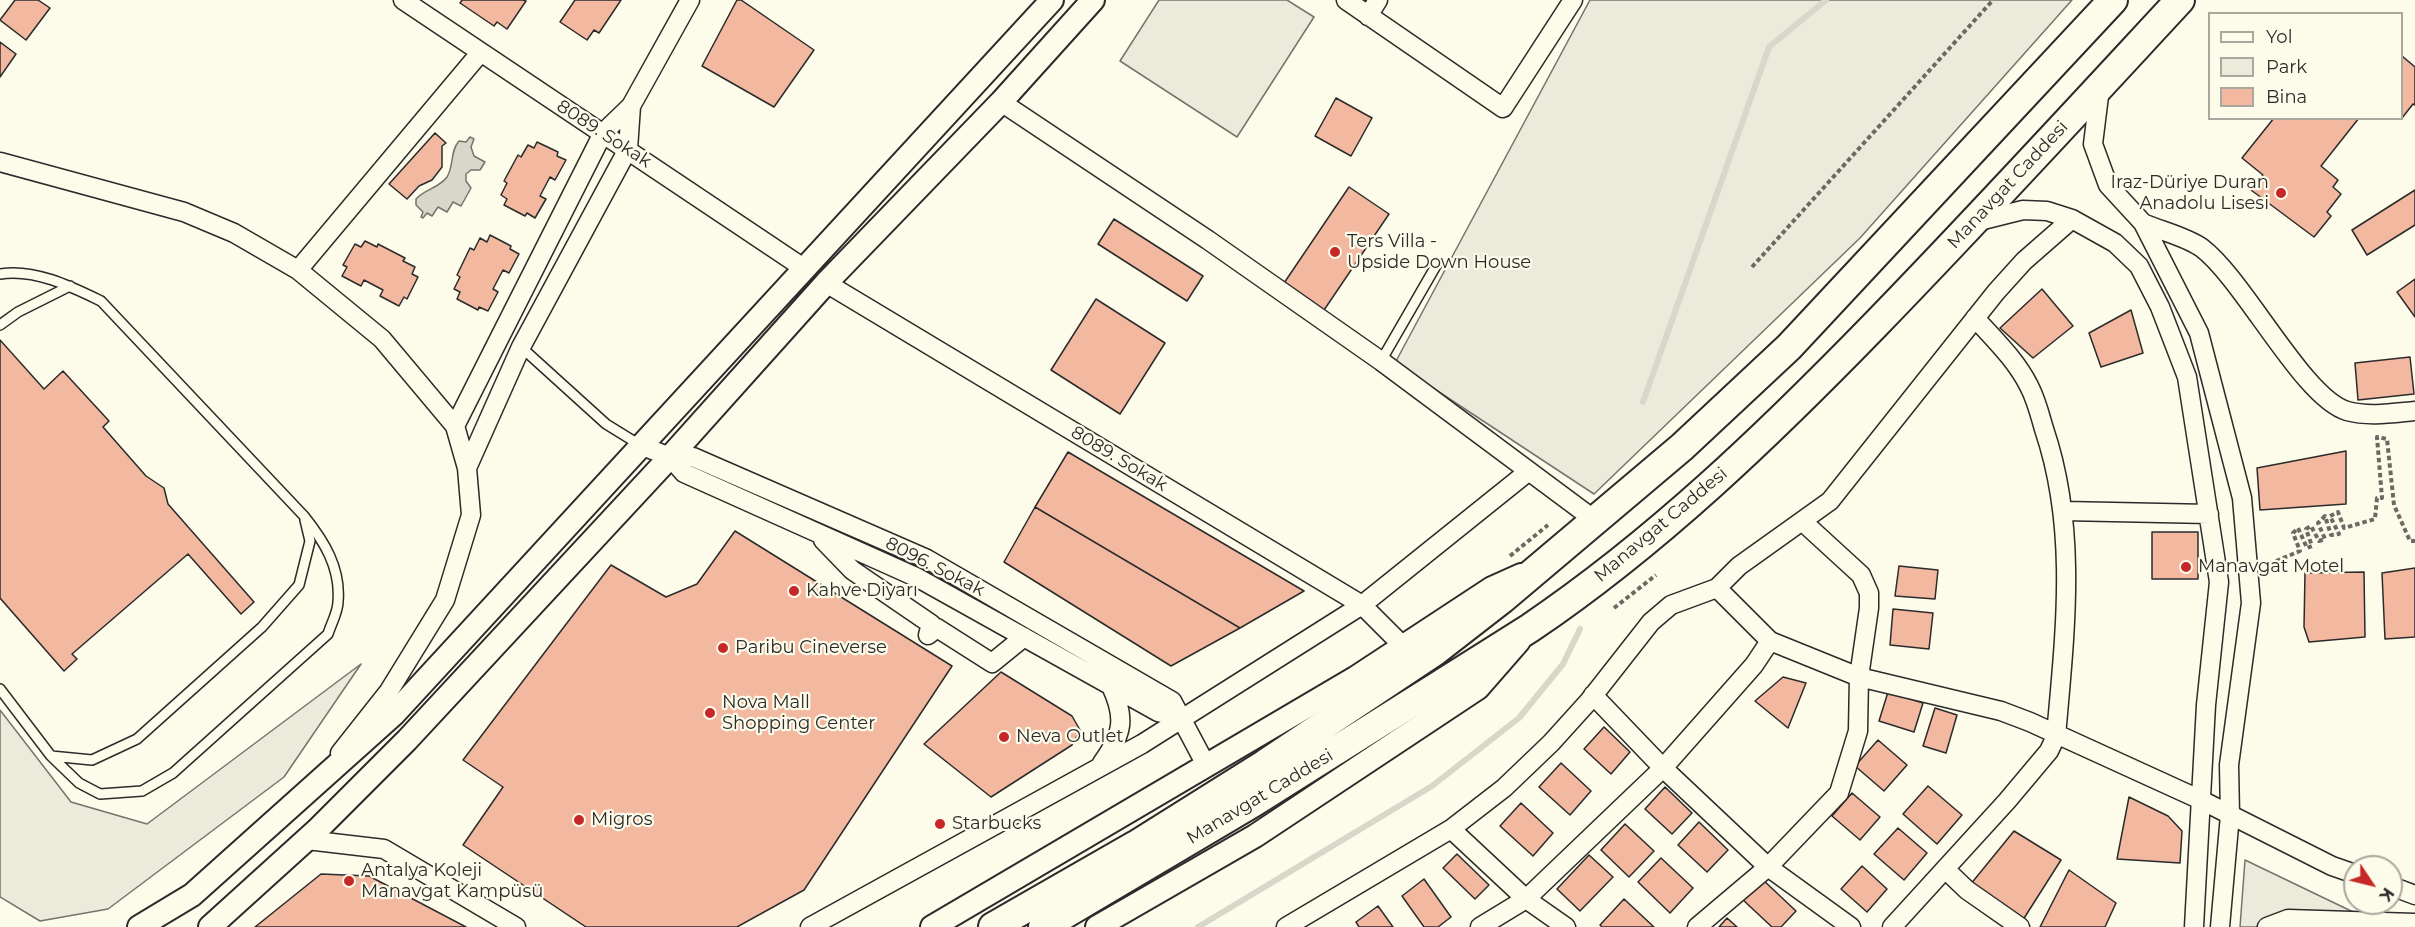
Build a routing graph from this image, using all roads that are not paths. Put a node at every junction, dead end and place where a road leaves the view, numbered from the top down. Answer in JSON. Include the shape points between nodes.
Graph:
{"nodes":[{"id":1,"x":403,"y":0,"type":"edge"},
{"id":2,"x":690,"y":0,"type":"edge"},
{"id":3,"x":1052,"y":0,"type":"edge"},
{"id":4,"x":1093,"y":0,"type":"edge"},
{"id":5,"x":1346,"y":0,"type":"edge"},
{"id":6,"x":1573,"y":0,"type":"edge"},
{"id":7,"x":2113,"y":0,"type":"edge"},
{"id":8,"x":2180,"y":0,"type":"edge"},
{"id":9,"x":1373,"y":8,"type":"edge"},
{"id":10,"x":480,"y":53,"type":"junction"},
{"id":11,"x":2100,"y":88,"type":"junction"},
{"id":12,"x":1001,"y":102,"type":"junction"},
{"id":13,"x":631,"y":106,"type":"junction"},
{"id":14,"x":603,"y":133,"type":"junction"},
{"id":15,"x":628,"y":149,"type":"junction"},
{"id":16,"x":0,"y":162,"type":"edge"},
{"id":17,"x":2072,"y":219,"type":"junction"},
{"id":18,"x":1975,"y":222,"type":"junction"},
{"id":19,"x":2143,"y":223,"type":"junction"},
{"id":20,"x":1437,"y":264,"type":"dead end"},
{"id":21,"x":805,"y":269,"type":"junction"},
{"id":22,"x":298,"y":270,"type":"junction"},
{"id":23,"x":0,"y":274,"type":"edge"},
{"id":24,"x":826,"y":282,"type":"junction"},
{"id":25,"x":70,"y":286,"type":"junction"},
{"id":26,"x":1975,"y":318,"type":"junction"},
{"id":27,"x":0,"y":325,"type":"edge"},
{"id":28,"x":522,"y":347,"type":"junction"},
{"id":29,"x":1381,"y":361,"type":"junction"},
{"id":30,"x":2415,"y":411,"type":"edge"},
{"id":31,"x":455,"y":426,"type":"junction"},
{"id":32,"x":640,"y":445,"type":"junction"},
{"id":33,"x":670,"y":457,"type":"junction"},
{"id":34,"x":467,"y":468,"type":"junction"},
{"id":35,"x":1529,"y":471,"type":"junction"},
{"id":36,"x":2064,"y":511,"type":"junction"},
{"id":37,"x":2209,"y":514,"type":"junction"},
{"id":38,"x":304,"y":516,"type":"junction"},
{"id":39,"x":1596,"y":521,"type":"junction"},
{"id":40,"x":1802,"y":521,"type":"junction"},
{"id":41,"x":815,"y":532,"type":"junction"},
{"id":42,"x":1546,"y":562,"type":"junction"},
{"id":43,"x":1717,"y":588,"type":"junction"},
{"id":44,"x":1362,"y":604,"type":"junction"},
{"id":45,"x":1530,"y":628,"type":"junction"},
{"id":46,"x":1024,"y":637,"type":"junction"},
{"id":47,"x":1770,"y":641,"type":"junction"},
{"id":48,"x":1404,"y":646,"type":"junction"},
{"id":49,"x":1859,"y":677,"type":"junction"},
{"id":50,"x":1111,"y":686,"type":"junction"},
{"id":51,"x":0,"y":689,"type":"edge"},
{"id":52,"x":1593,"y":695,"type":"junction"},
{"id":53,"x":1180,"y":719,"type":"junction"},
{"id":54,"x":2056,"y":736,"type":"junction"},
{"id":55,"x":51,"y":756,"type":"junction"},
{"id":56,"x":1206,"y":765,"type":"junction"},
{"id":57,"x":1663,"y":768,"type":"junction"},
{"id":58,"x":1097,"y":769,"type":"junction"},
{"id":59,"x":305,"y":796,"type":"junction"},
{"id":60,"x":2201,"y":800,"type":"junction"},
{"id":61,"x":2230,"y":815,"type":"junction"},
{"id":62,"x":1451,"y":830,"type":"junction"},
{"id":63,"x":307,"y":840,"type":"junction"},
{"id":64,"x":1768,"y":867,"type":"junction"},
{"id":65,"x":1945,"y":869,"type":"junction"},
{"id":66,"x":2343,"y":870,"type":"edge"},
{"id":67,"x":1526,"y":898,"type":"junction"},
{"id":68,"x":2415,"y":923,"type":"edge"},
{"id":69,"x":139,"y":927,"type":"edge"},
{"id":70,"x":210,"y":927,"type":"edge"},
{"id":71,"x":516,"y":927,"type":"edge"},
{"id":72,"x":810,"y":927,"type":"edge"},
{"id":73,"x":932,"y":927,"type":"edge"},
{"id":74,"x":993,"y":927,"type":"edge"},
{"id":75,"x":1043,"y":927,"type":"edge"},
{"id":76,"x":1098,"y":927,"type":"edge"},
{"id":77,"x":1286,"y":927,"type":"edge"},
{"id":78,"x":1480,"y":927,"type":"edge"},
{"id":79,"x":1566,"y":927,"type":"edge"},
{"id":80,"x":1697,"y":927,"type":"edge"},
{"id":81,"x":1851,"y":927,"type":"edge"},
{"id":82,"x":1892,"y":927,"type":"edge"},
{"id":83,"x":2020,"y":927,"type":"edge"},
{"id":84,"x":2194,"y":927,"type":"edge"},
{"id":85,"x":2220,"y":927,"type":"edge"},
{"id":86,"x":2267,"y":927,"type":"edge"}],
"edges":[{"from":1,"to":10,"type":"street","name":"8089. Sokak"},
{"from":2,"to":13,"type":"street"},
{"from":3,"to":21,"type":"street"},
{"from":4,"to":12,"type":"street"},
{"from":5,"to":9,"type":"street"},
{"from":6,"to":9,"type":"street","via":[[1503,108]]},
{"from":7,"to":39,"type":"highway","name":"Manavgat Caddesi","via":[[1789,347]]},
{"from":8,"to":11,"type":"highway","name":"Manavgat Caddesi"},
{"from":10,"to":14,"type":"street","name":"8089. Sokak"},
{"from":10,"to":22,"type":"street"},
{"from":11,"to":18,"type":"highway","name":"Manavgat Caddesi"},
{"from":11,"to":19,"type":"street","via":[[2093,144],[2108,185]]},
{"from":12,"to":24,"type":"street"},
{"from":12,"to":29,"type":"street"},
{"from":13,"to":14,"type":"street"},
{"from":13,"to":15,"type":"street"},
{"from":14,"to":15,"type":"street","name":"8089. Sokak"},
{"from":14,"to":31,"type":"street"},
{"from":15,"to":21,"type":"street","name":"8089. Sokak"},
{"from":15,"to":28,"type":"street"},
{"from":16,"to":22,"type":"street","via":[[184,212],[234,233]]},
{"from":17,"to":18,"type":"street","via":[[2047,211],[2023,210]]},
{"from":17,"to":26,"type":"street","via":[[2024,261]]},
{"from":17,"to":37,"type":"street","via":[[2115,243],[2139,266],[2160,307],[2187,377]]},
{"from":18,"to":45,"type":"highway","name":"Manavgat Caddesi","via":[[1748,452],[1665,524]]},
{"from":19,"to":30,"type":"street","via":[[2201,248],[2237,287],[2321,394],[2345,410],[2367,415]]},
{"from":19,"to":61,"type":"street","via":[[2199,333],[2242,498],[2251,603],[2229,765]]},
{"from":20,"to":29,"type":"lane"},
{"from":21,"to":32,"type":"street"},
{"from":22,"to":31,"type":"street","via":[[382,339]]},
{"from":23,"to":25,"type":"lane","via":[[12,272]]},
{"from":24,"to":33,"type":"street"},
{"from":24,"to":44,"type":"street","name":"8089. Sokak"},
{"from":25,"to":27,"type":"lane"},
{"from":25,"to":38,"type":"lane","via":[[101,302]]},
{"from":26,"to":36,"type":"street","via":[[2008,354],[2029,386],[2053,456]]},
{"from":26,"to":40,"type":"street","via":[[1830,501]]},
{"from":28,"to":32,"type":"lane","via":[[606,424]]},
{"from":28,"to":34,"type":"street"},
{"from":29,"to":35,"type":"street"},
{"from":31,"to":34,"type":"street"},
{"from":32,"to":33,"type":"street","name":"8096. Sokak"},
{"from":32,"to":59,"type":"street","via":[[394,714]]},
{"from":33,"to":41,"type":"street","name":"8096. Sokak","via":[[684,473]]},
{"from":33,"to":53,"type":"street","name":"8096. Sokak","via":[[693,457],[927,560],[1172,701]]},
{"from":33,"to":63,"type":"street","via":[[407,740]]},
{"from":34,"to":59,"type":"street","via":[[471,515],[445,600],[389,691]]},
{"from":35,"to":39,"type":"street"},
{"from":35,"to":44,"type":"street"},
{"from":36,"to":37,"type":"street"},
{"from":36,"to":54,"type":"street","via":[[2068,594]]},
{"from":37,"to":60,"type":"street","via":[[2219,582]]},
{"from":38,"to":55,"type":"lane","via":[[310,541],[299,585],[262,627],[137,739],[92,760]]},
{"from":38,"to":55,"type":"lane","via":[[327,545],[336,574],[339,603],[328,634],[172,773],[142,791],[100,794],[79,783]]},
{"from":39,"to":42,"type":"highway","name":"Manavgat Caddesi"},
{"from":40,"to":43,"type":"street","via":[[1740,566]]},
{"from":40,"to":49,"type":"street","via":[[1866,584],[1869,608]]},
{"from":41,"to":46,"type":"street","name":"8096. Sokak","via":[[918,578]]},
{"from":41,"to":46,"type":"street","via":[[852,570],[931,624],[928,635],[937,628],[992,663]]},
{"from":42,"to":48,"type":"street","via":[[1492,588]]},
{"from":42,"to":74,"type":"highway","name":"Manavgat Caddesi","via":[[1435,651],[1266,764]]},
{"from":43,"to":47,"type":"street"},
{"from":43,"to":52,"type":"street","via":[[1671,605],[1651,622]]},
{"from":44,"to":48,"type":"street","name":"8089. Sokak"},
{"from":44,"to":53,"type":"street"},
{"from":45,"to":75,"type":"highway","name":"Manavgat Caddesi","via":[[1254,802]]},
{"from":45,"to":76,"type":"street","via":[[1478,688],[1255,836]]},
{"from":46,"to":50,"type":"street","name":"8096. Sokak"},
{"from":47,"to":49,"type":"street"},
{"from":47,"to":57,"type":"street","via":[[1754,665]]},
{"from":48,"to":56,"type":"street"},
{"from":49,"to":54,"type":"street","via":[[2001,711]]},
{"from":49,"to":64,"type":"street","via":[[1858,730],[1839,793]]},
{"from":50,"to":53,"type":"street","name":"8096. Sokak","via":[[1158,712]]},
{"from":50,"to":58,"type":"street","via":[[1121,708],[1118,742]]},
{"from":51,"to":55,"type":"lane"},
{"from":52,"to":57,"type":"street"},
{"from":52,"to":62,"type":"street","via":[[1503,788]]},
{"from":53,"to":56,"type":"street","name":"8096. Sokak"},
{"from":53,"to":58,"type":"street"},
{"from":54,"to":60,"type":"street"},
{"from":54,"to":65,"type":"street","via":[[2032,771]]},
{"from":56,"to":73,"type":"street"},
{"from":57,"to":64,"type":"street"},
{"from":57,"to":67,"type":"street"},
{"from":58,"to":72,"type":"street"},
{"from":59,"to":69,"type":"street","via":[[192,895]]},
{"from":60,"to":61,"type":"street"},
{"from":60,"to":84,"type":"street"},
{"from":61,"to":66,"type":"street"},
{"from":61,"to":85,"type":"street"},
{"from":62,"to":67,"type":"street"},
{"from":62,"to":77,"type":"street"},
{"from":63,"to":70,"type":"street"},
{"from":63,"to":71,"type":"street","via":[[384,849]]},
{"from":64,"to":80,"type":"street"},
{"from":64,"to":81,"type":"street"},
{"from":65,"to":82,"type":"street"},
{"from":65,"to":83,"type":"street","via":[[1967,890]]},
{"from":67,"to":78,"type":"street"},
{"from":67,"to":79,"type":"street"},
{"from":68,"to":86,"type":"street","via":[[2288,919]]}]}
